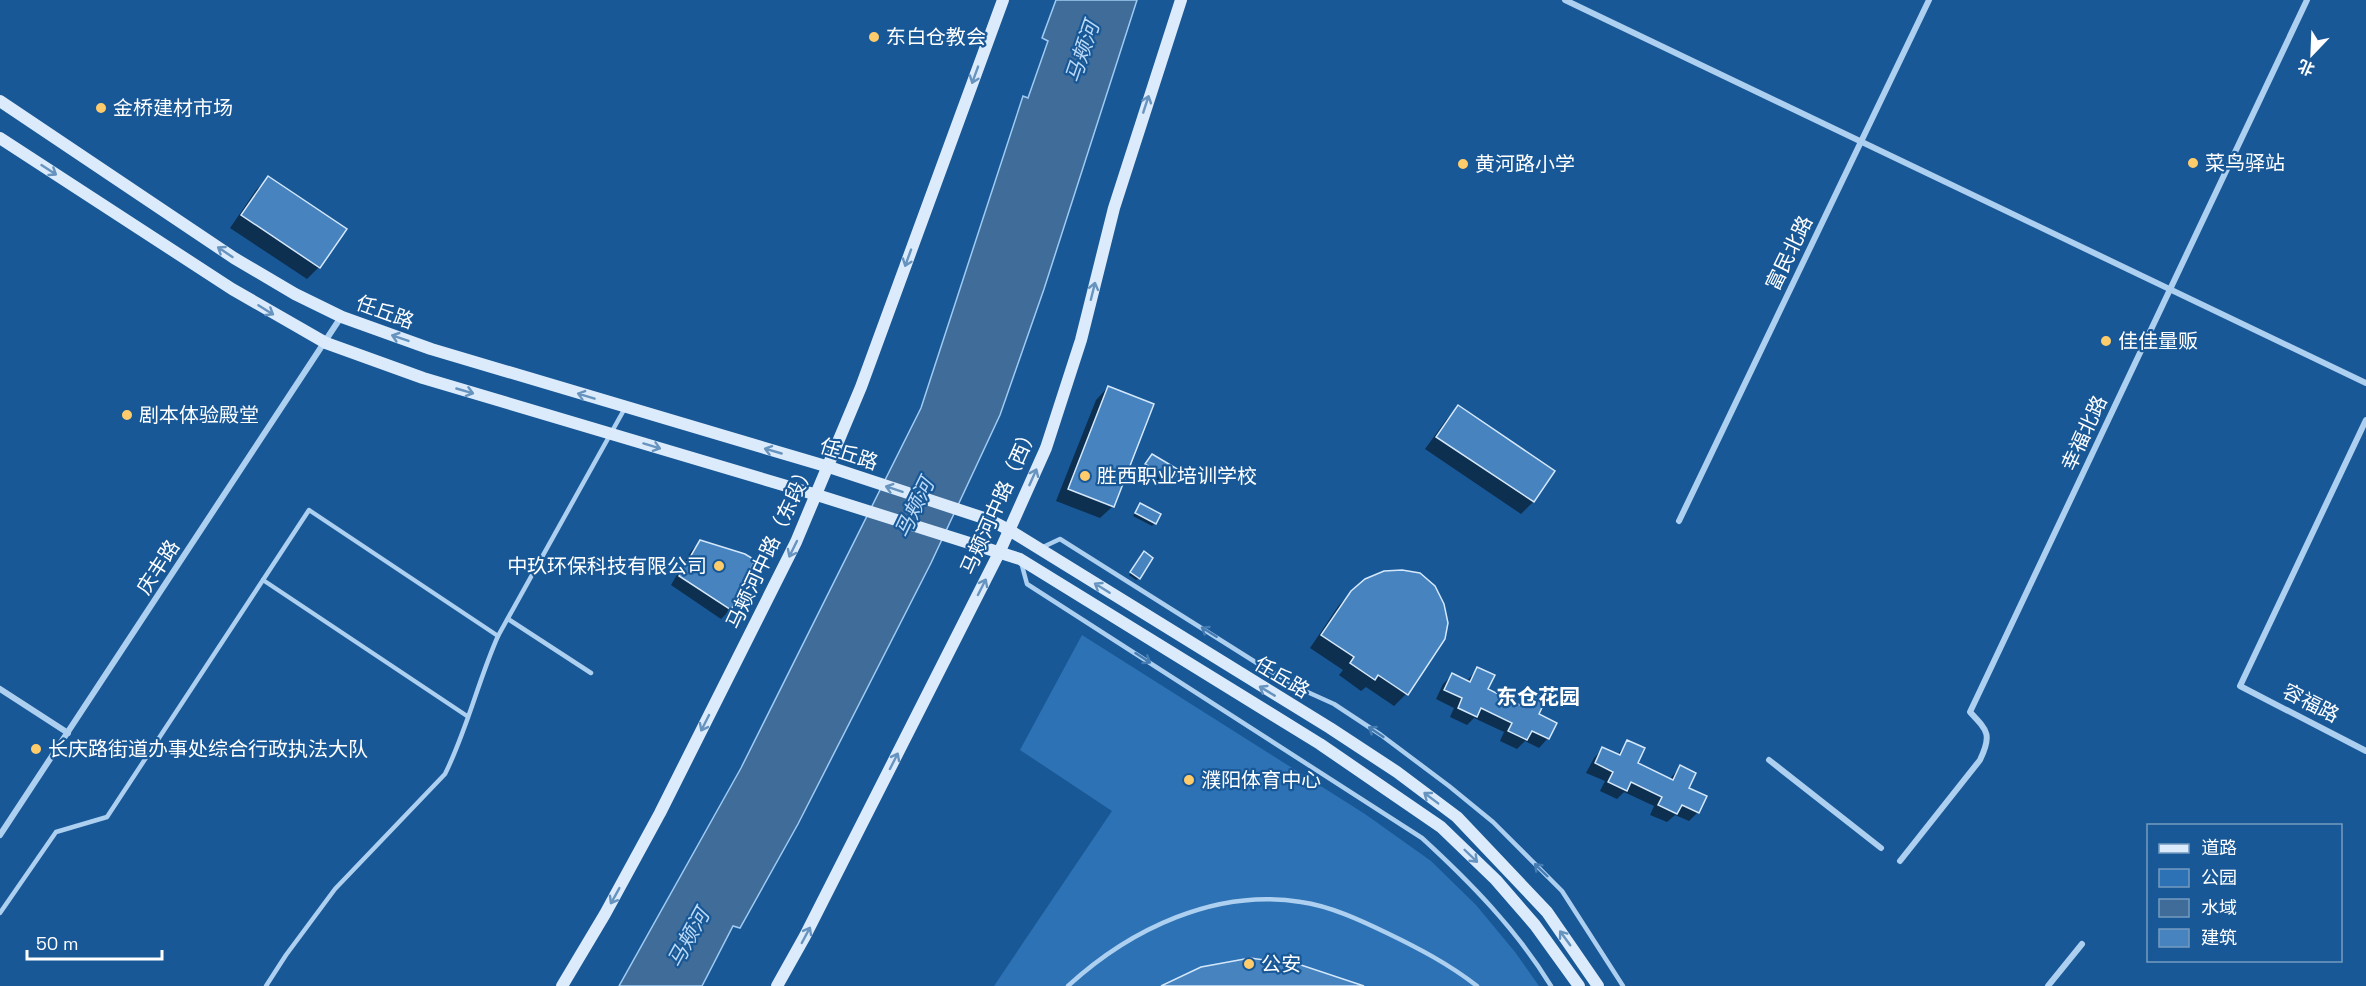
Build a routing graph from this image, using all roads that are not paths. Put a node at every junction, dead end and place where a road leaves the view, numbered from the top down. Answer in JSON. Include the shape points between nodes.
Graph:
{"nodes":[{"id":1,"x":1003,"y":0,"type":"edge"},
{"id":2,"x":1181,"y":0,"type":"edge"},
{"id":3,"x":1565,"y":0,"type":"edge"},
{"id":4,"x":1929,"y":0,"type":"edge"},
{"id":5,"x":2307,"y":0,"type":"edge"},
{"id":6,"x":0,"y":101,"type":"edge"},
{"id":7,"x":0,"y":138,"type":"edge"},
{"id":8,"x":1862,"y":141,"type":"junction"},
{"id":9,"x":2170,"y":289,"type":"junction"},
{"id":10,"x":342,"y":317,"type":"junction"},
{"id":11,"x":326,"y":343,"type":"junction"},
{"id":12,"x":2366,"y":383,"type":"edge"},
{"id":13,"x":625,"y":408,"type":"junction"},
{"id":14,"x":2366,"y":420,"type":"edge"},
{"id":15,"x":609,"y":433,"type":"junction"},
{"id":16,"x":829,"y":467,"type":"junction"},
{"id":17,"x":817,"y":495,"type":"junction"},
{"id":18,"x":1679,"y":521,"type":"dead end"},
{"id":19,"x":1009,"y":530,"type":"junction"},
{"id":20,"x":1040,"y":549,"type":"junction"},
{"id":21,"x":999,"y":553,"type":"junction"},
{"id":22,"x":1020,"y":559,"type":"junction"},
{"id":23,"x":263,"y":580,"type":"junction"},
{"id":24,"x":508,"y":619,"type":"junction"},
{"id":25,"x":498,"y":636,"type":"junction"},
{"id":26,"x":591,"y":673,"type":"dead end"},
{"id":27,"x":0,"y":689,"type":"edge"},
{"id":28,"x":467,"y":716,"type":"junction"},
{"id":29,"x":68,"y":733,"type":"junction"},
{"id":30,"x":2366,"y":751,"type":"edge"},
{"id":31,"x":1769,"y":760,"type":"dead end"},
{"id":32,"x":0,"y":835,"type":"edge"},
{"id":33,"x":1881,"y":848,"type":"dead end"},
{"id":34,"x":1900,"y":861,"type":"dead end"},
{"id":35,"x":0,"y":913,"type":"edge"},
{"id":36,"x":2082,"y":944,"type":"dead end"},
{"id":37,"x":266,"y":986,"type":"edge"},
{"id":38,"x":562,"y":986,"type":"edge"},
{"id":39,"x":777,"y":986,"type":"edge"},
{"id":40,"x":1068,"y":986,"type":"edge"},
{"id":41,"x":1477,"y":986,"type":"edge"},
{"id":42,"x":1551,"y":986,"type":"edge"},
{"id":43,"x":1579,"y":986,"type":"edge"},
{"id":44,"x":1598,"y":986,"type":"edge"},
{"id":45,"x":1623,"y":986,"type":"edge"},
{"id":46,"x":2048,"y":986,"type":"edge"}],
"edges":[{"from":1,"to":16,"type":"street","name":"马颊河中路（东段）","one_way":true},
{"from":19,"to":2,"type":"street","name":"马颊河中路（西）","one_way":true,"via":[[1046,448],[1068,382],[1113,208]]},
{"from":3,"to":8,"type":"street"},
{"from":4,"to":8,"type":"street","name":"富民北路"},
{"from":5,"to":9,"type":"street","name":"幸福北路"},
{"from":10,"to":6,"type":"street","name":"任丘路","one_way":true,"via":[[234,258]]},
{"from":7,"to":11,"type":"street","name":"任丘路","one_way":true,"via":[[232,289]]},
{"from":8,"to":9,"type":"street"},
{"from":8,"to":18,"type":"street","name":"富民北路"},
{"from":9,"to":12,"type":"street"},
{"from":9,"to":34,"type":"street","name":"幸福北路","via":[[1970,712],[1985,728],[1989,742],[1980,760]]},
{"from":10,"to":11,"type":"street","name":"庆丰路"},
{"from":13,"to":10,"type":"street","name":"任丘路","one_way":true,"via":[[431,349]]},
{"from":11,"to":15,"type":"street","name":"任丘路","one_way":true,"via":[[423,378]]},
{"from":11,"to":29,"type":"street","name":"庆丰路"},
{"from":13,"to":15,"type":"lane"},
{"from":16,"to":13,"type":"street","name":"任丘路","one_way":true},
{"from":14,"to":30,"type":"street","name":"容福路","via":[[2240,686]]},
{"from":15,"to":17,"type":"street","name":"任丘路","one_way":true},
{"from":15,"to":24,"type":"lane"},
{"from":16,"to":17,"type":"street","name":"马颊河中路（东段）"},
{"from":19,"to":16,"type":"street","name":"任丘路","one_way":true,"via":[[990,520]]},
{"from":17,"to":21,"type":"street","name":"任丘路"},
{"from":17,"to":38,"type":"street","name":"马颊河中路（东段）","one_way":true,"via":[[660,813]]},
{"from":19,"to":20,"type":"street","name":"任丘路"},
{"from":19,"to":21,"type":"street","name":"马颊河中路（西）"},
{"from":44,"to":20,"type":"street","name":"任丘路","one_way":true,"via":[[1547,912],[1457,817],[1330,728]]},
{"from":45,"to":20,"type":"lane","one_way":true,"via":[[1562,891],[1492,822],[1406,754],[1334,704],[1260,665],[1060,539]]},
{"from":21,"to":22,"type":"street","name":"任丘路"},
{"from":39,"to":21,"type":"street","name":"马颊河中路（西）","one_way":true},
{"from":22,"to":42,"type":"lane","one_way":true,"via":[[1027,584],[1422,838],[1454,867],[1530,951]]},
{"from":22,"to":43,"type":"street","name":"任丘路","one_way":true,"via":[[1320,744],[1441,827],[1535,925]]},
{"from":23,"to":25,"type":"lane","via":[[309,510]]},
{"from":23,"to":28,"type":"lane"},
{"from":23,"to":35,"type":"lane","via":[[107,817],[56,832]]},
{"from":24,"to":25,"type":"lane"},
{"from":24,"to":26,"type":"lane"},
{"from":25,"to":28,"type":"lane"},
{"from":27,"to":29,"type":"street"},
{"from":28,"to":37,"type":"lane","via":[[445,774],[335,890]]},
{"from":29,"to":32,"type":"street","name":"庆丰路"},
{"from":31,"to":33,"type":"street"},
{"from":36,"to":46,"type":"street"},
{"from":40,"to":41,"type":"lane","via":[[1110,952],[1149,930],[1198,909],[1250,899],[1301,902],[1353,917],[1454,968]]}]}
